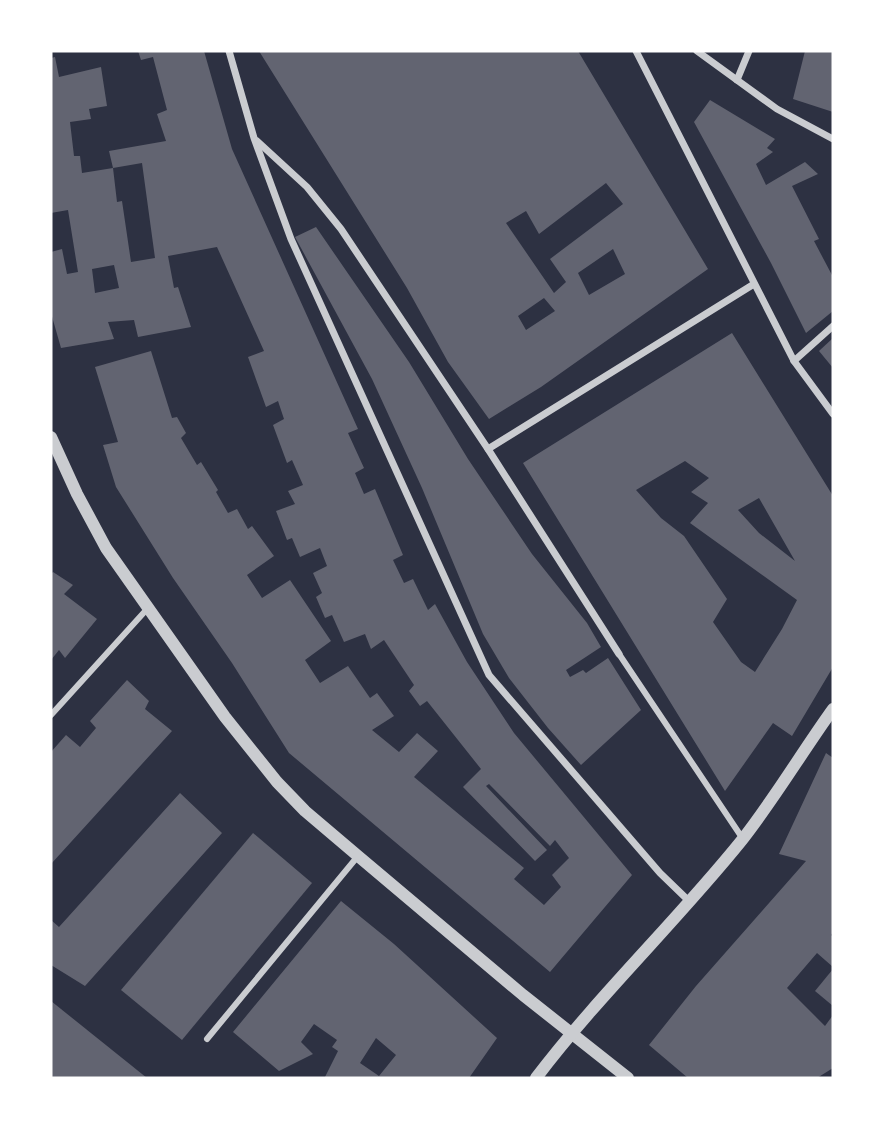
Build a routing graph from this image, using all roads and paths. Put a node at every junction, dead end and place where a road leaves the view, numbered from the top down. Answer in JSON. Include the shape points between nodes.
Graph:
{"nodes":[{"id":1,"x":229,"y":51,"type":"edge"},
{"id":2,"x":636,"y":51,"type":"edge"},
{"id":3,"x":698,"y":51,"type":"edge"},
{"id":4,"x":749,"y":51,"type":"edge"},
{"id":5,"x":737,"y":80,"type":"junction"},
{"id":6,"x":254,"y":138,"type":"junction"},
{"id":7,"x":833,"y":139,"type":"edge"},
{"id":8,"x":754,"y":284,"type":"junction"},
{"id":9,"x":833,"y":326,"type":"edge"},
{"id":10,"x":794,"y":361,"type":"junction"},
{"id":11,"x":833,"y":414,"type":"edge"},
{"id":12,"x":51,"y":437,"type":"edge"},
{"id":13,"x":488,"y":449,"type":"junction"},
{"id":14,"x":148,"y":608,"type":"junction"},
{"id":15,"x":619,"y":654,"type":"joint"},
{"id":16,"x":832,"y":714,"type":"edge"},
{"id":17,"x":51,"y":715,"type":"edge"},
{"id":18,"x":743,"y":839,"type":"junction"},
{"id":19,"x":358,"y":856,"type":"junction"},
{"id":20,"x":690,"y":902,"type":"junction"},
{"id":21,"x":572,"y":1034,"type":"junction"},
{"id":22,"x":207,"y":1038,"type":"dead end"},
{"id":23,"x":536,"y":1078,"type":"edge"},
{"id":24,"x":628,"y":1078,"type":"edge"}],
"edges":[{"from":1,"to":6,"type":"street"},
{"from":2,"to":8,"type":"street"},
{"from":3,"to":5,"type":"street"},
{"from":4,"to":5,"type":"street"},
{"from":5,"to":7,"type":"street","via":[[777,110]]},
{"from":6,"to":13,"type":"street","via":[[307,187],[341,229]]},
{"from":6,"to":20,"type":"street","via":[[292,239],[489,675]]},
{"from":8,"to":10,"type":"street"},
{"from":8,"to":13,"type":"street"},
{"from":9,"to":10,"type":"street"},
{"from":10,"to":11,"type":"street"},
{"from":12,"to":14,"type":"street","via":[[106,548]]},
{"from":13,"to":15,"type":"street"},
{"from":14,"to":17,"type":"street"},
{"from":14,"to":19,"type":"street","via":[[249,749],[305,811]]},
{"from":15,"to":18,"type":"street"},
{"from":16,"to":18,"type":"street"},
{"from":18,"to":20,"type":"street"},
{"from":19,"to":21,"type":"street"},
{"from":19,"to":22,"type":"street"},
{"from":20,"to":21,"type":"street"},
{"from":21,"to":23,"type":"street"},
{"from":21,"to":24,"type":"street"}]}
